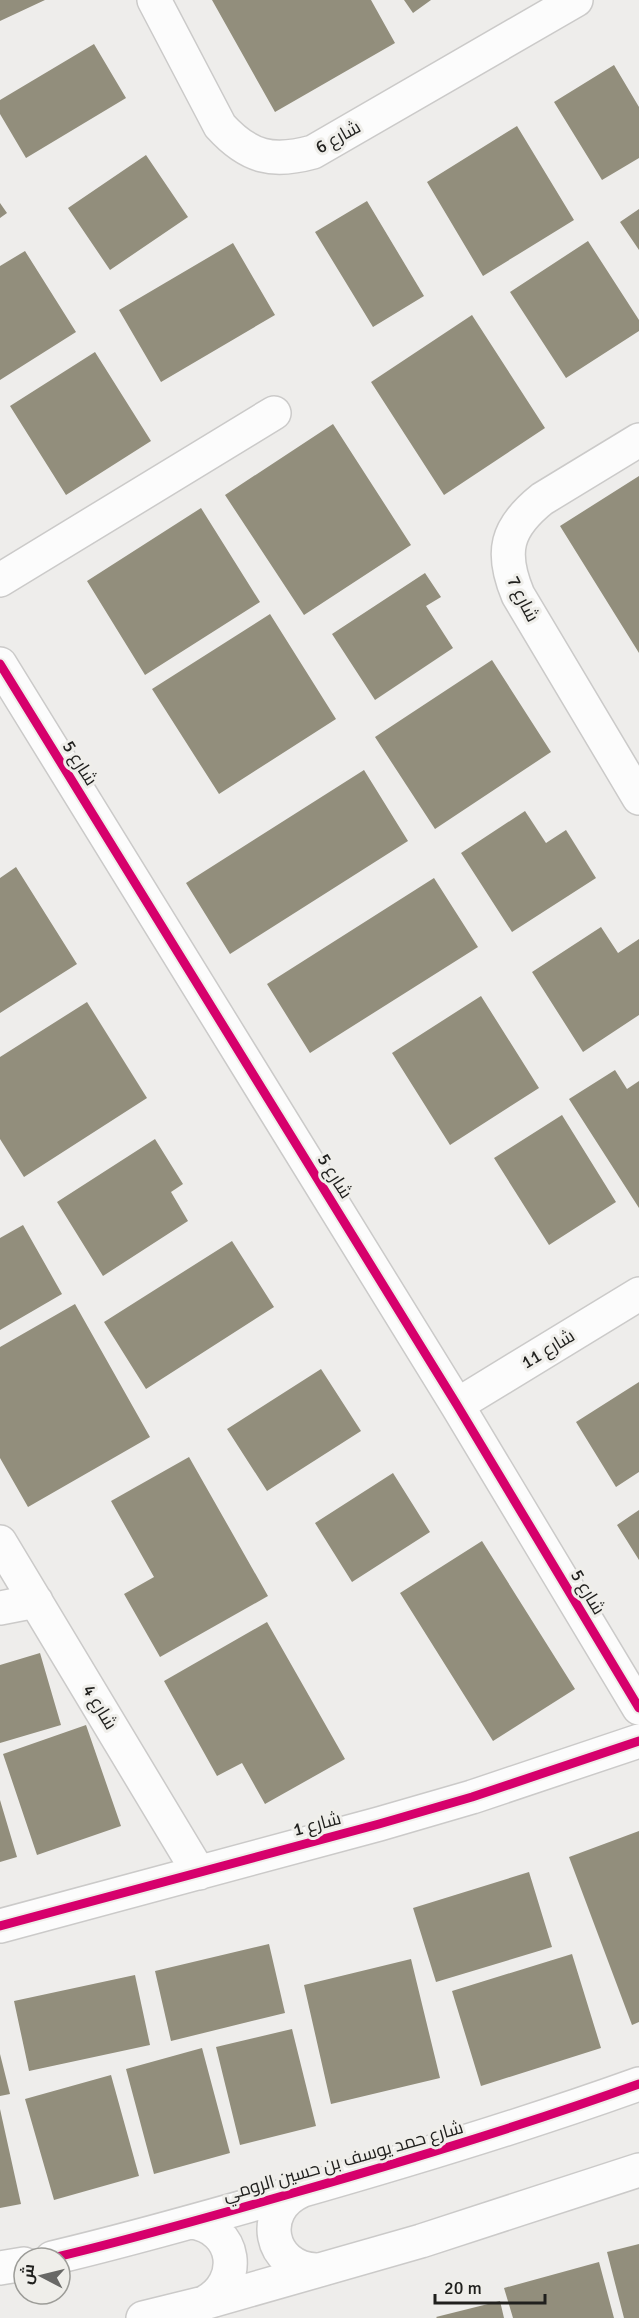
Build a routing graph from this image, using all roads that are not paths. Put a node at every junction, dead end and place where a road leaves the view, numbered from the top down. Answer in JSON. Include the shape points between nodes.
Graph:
{"nodes":[{"id":1,"x":154,"y":0,"type":"edge"},
{"id":2,"x":576,"y":0,"type":"edge"},
{"id":3,"x":274,"y":413,"type":"dead end"},
{"id":4,"x":639,"y":440,"type":"edge"},
{"id":5,"x":0,"y":580,"type":"edge"},
{"id":6,"x":0,"y":664,"type":"edge"},
{"id":7,"x":639,"y":798,"type":"edge"},
{"id":8,"x":639,"y":1294,"type":"edge"},
{"id":9,"x":457,"y":1405,"type":"junction"},
{"id":10,"x":0,"y":1542,"type":"edge"},
{"id":11,"x":36,"y":1601,"type":"junction"},
{"id":12,"x":0,"y":1608,"type":"edge"},
{"id":13,"x":639,"y":1708,"type":"edge"},
{"id":14,"x":639,"y":1741,"type":"edge"},
{"id":15,"x":200,"y":1873,"type":"junction"},
{"id":16,"x":0,"y":1926,"type":"edge"},
{"id":17,"x":639,"y":2084,"type":"edge"},
{"id":18,"x":639,"y":2170,"type":"edge"},
{"id":19,"x":301,"y":2191,"type":"junction"},
{"id":20,"x":191,"y":2222,"type":"junction"},
{"id":21,"x":72,"y":2253,"type":"edge"},
{"id":22,"x":316,"y":2270,"type":"junction"},
{"id":23,"x":204,"y":2303,"type":"junction"},
{"id":24,"x":143,"y":2318,"type":"edge"}],
"edges":[{"from":1,"to":2,"type":"street","name":"شارع 6","via":[[220,126],[257,155],[283,158],[313,152]]},
{"from":3,"to":5,"type":"street"},
{"from":4,"to":7,"type":"street","name":"شارع 7","via":[[542,499],[519,519],[510,540],[508,566],[518,595]]},
{"from":6,"to":9,"type":"street","name":"شارع 5"},
{"from":8,"to":9,"type":"street","name":"شارع 11"},
{"from":9,"to":13,"type":"street","name":"شارع 5"},
{"from":10,"to":11,"type":"street","name":"شارع 4"},
{"from":11,"to":12,"type":"street"},
{"from":11,"to":15,"type":"street","name":"شارع 4"},
{"from":14,"to":15,"type":"street","name":"شارع 1","via":[[472,1797]]},
{"from":15,"to":16,"type":"street","name":"شارع 1"},
{"from":17,"to":19,"type":"street","name":"شارع حمد يوسف بن حسين الرومي","via":[[427,2155]]},
{"from":18,"to":22,"type":"street","via":[[421,2241]]},
{"from":19,"to":20,"type":"street","name":"شارع حمد يوسف بن حسين الرومي"},
{"from":19,"to":22,"type":"street","via":[[280,2208],[274,2234],[290,2263]]},
{"from":20,"to":21,"type":"street","name":"شارع حمد يوسف بن حسين الرومي"},
{"from":20,"to":23,"type":"street","via":[[217,2233],[230,2257],[225,2284],[217,2296]]},
{"from":22,"to":23,"type":"street"},
{"from":23,"to":24,"type":"street"}]}
